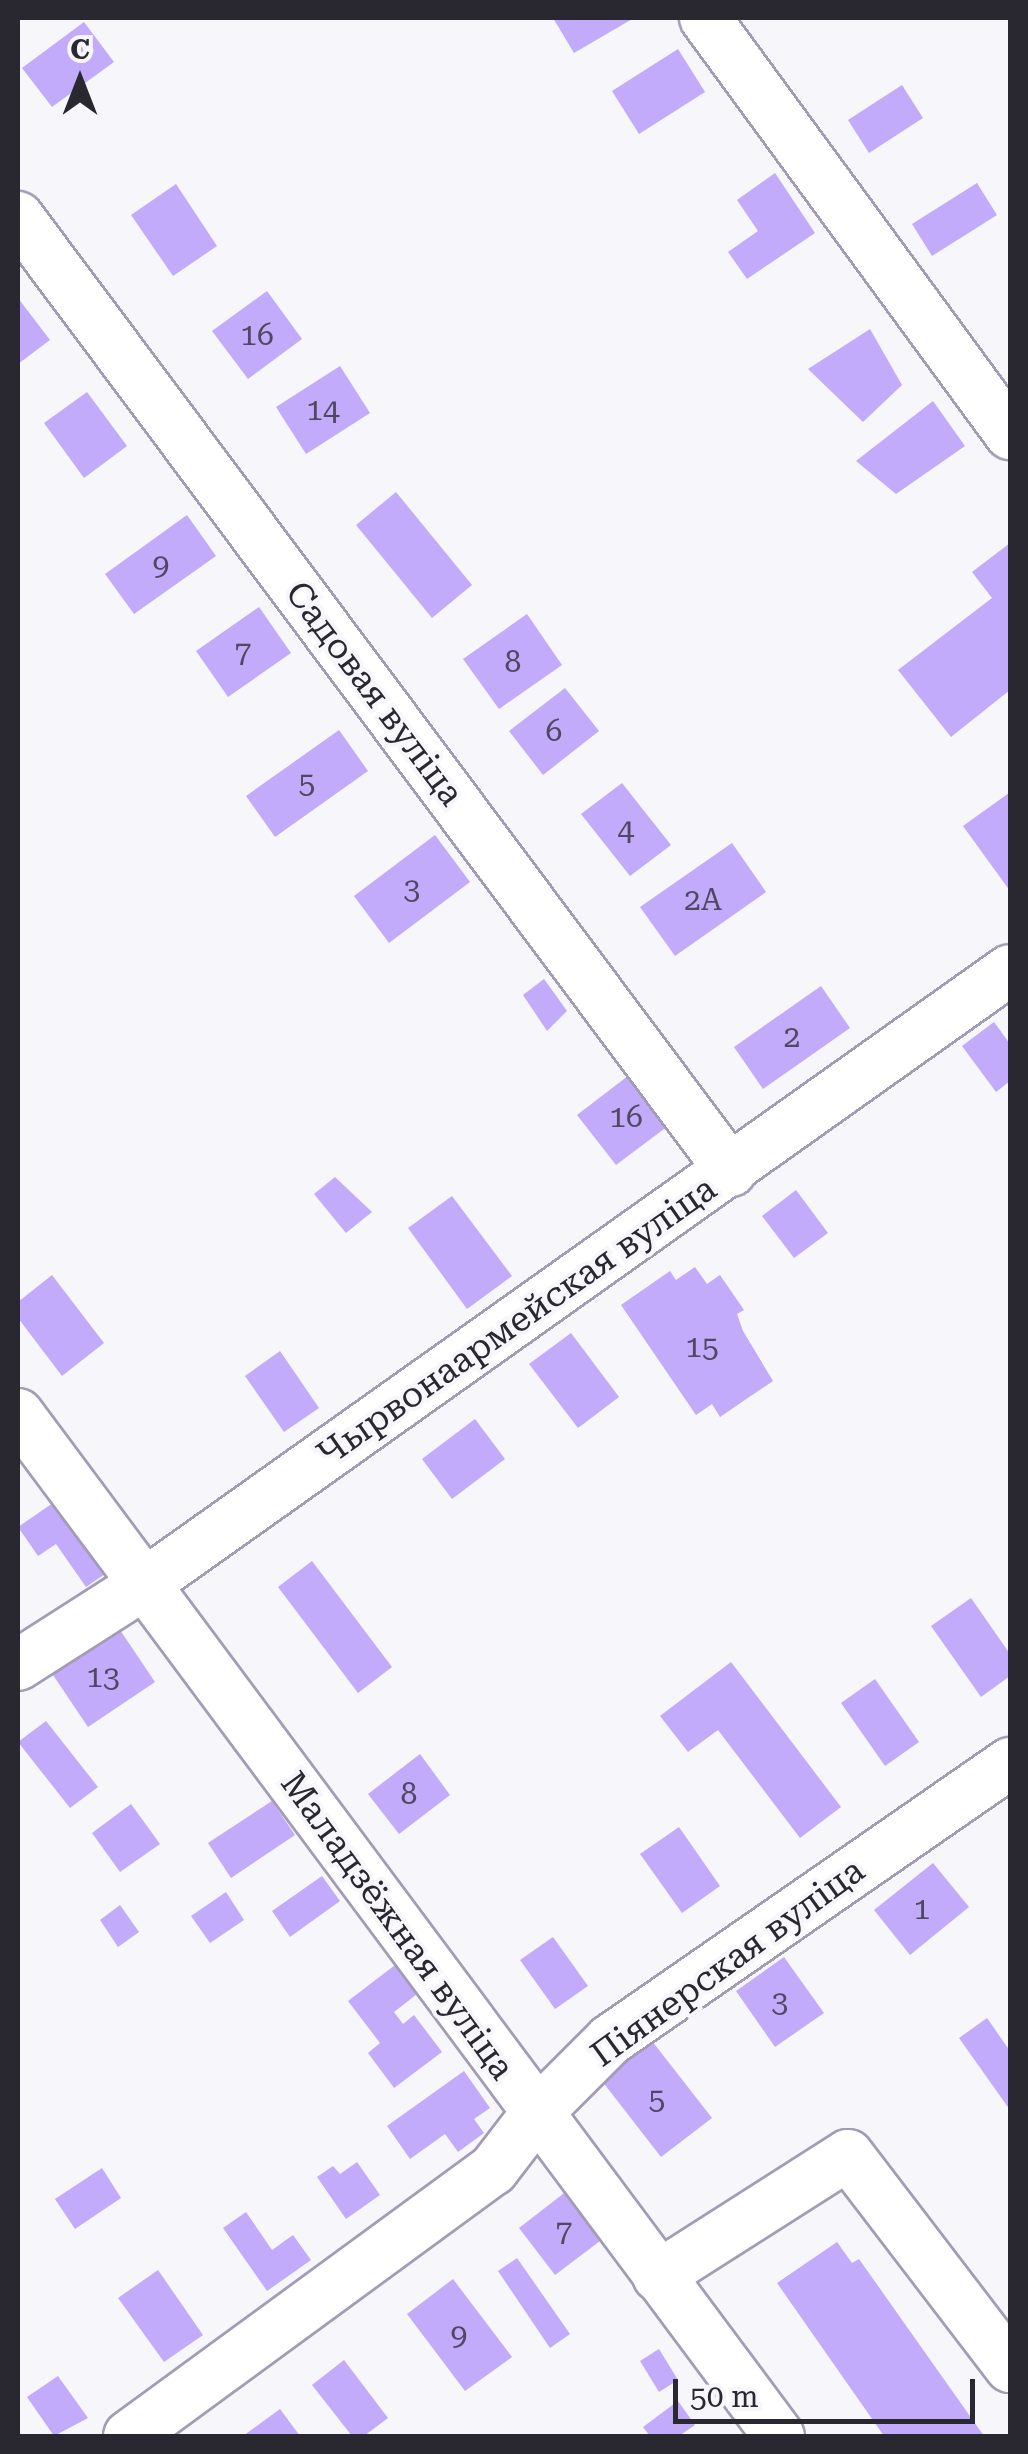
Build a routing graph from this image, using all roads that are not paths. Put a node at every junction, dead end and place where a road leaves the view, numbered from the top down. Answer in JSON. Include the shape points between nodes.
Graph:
{"nodes":[{"id":1,"x":705,"y":18,"type":"edge"},
{"id":2,"x":18,"y":217,"type":"edge"},
{"id":3,"x":1010,"y":434,"type":"edge"},
{"id":4,"x":1010,"y":970,"type":"edge"},
{"id":5,"x":731,"y":1171,"type":"junction"},
{"id":6,"x":18,"y":1414,"type":"edge"},
{"id":7,"x":146,"y":1583,"type":"junction"},
{"id":8,"x":18,"y":1665,"type":"edge"},
{"id":9,"x":1010,"y":1763,"type":"edge"},
{"id":10,"x":536,"y":2114,"type":"junction"},
{"id":11,"x":658,"y":2276,"type":"junction"},
{"id":12,"x":1010,"y":2367,"type":"edge"},
{"id":13,"x":129,"y":2436,"type":"edge"},
{"id":14,"x":779,"y":2436,"type":"edge"}],
"edges":[{"from":1,"to":3,"type":"street"},
{"from":2,"to":5,"type":"street","name":"Садовая вуліца"},
{"from":4,"to":5,"type":"street","name":"Чырвонаармейская вуліца"},
{"from":5,"to":7,"type":"street","name":"Чырвонаармейская вуліца"},
{"from":6,"to":7,"type":"street","name":"Маладзёжная вуліца"},
{"from":7,"to":8,"type":"street","name":"Чырвонаармейская вуліца"},
{"from":7,"to":10,"type":"street","name":"Маладзёжная вуліца"},
{"from":9,"to":10,"type":"street","name":"Піянерская вуліца","via":[[610,2040]]},
{"from":10,"to":11,"type":"street","name":"Маладзёжная вуліца"},
{"from":10,"to":13,"type":"street","name":"Піянерская вуліца","via":[[493,2170]]},
{"from":11,"to":12,"type":"street","via":[[848,2156]]},
{"from":11,"to":14,"type":"street","name":"Маладзёжная вуліца"}]}
